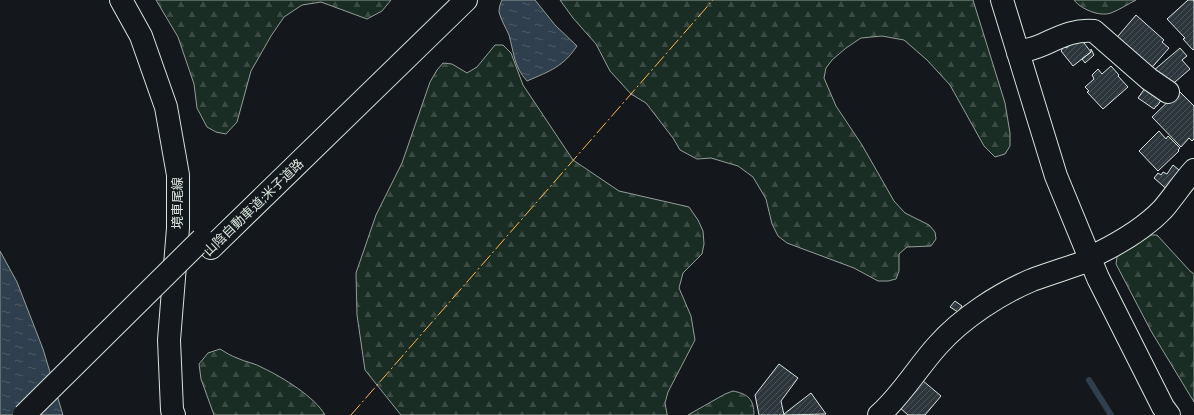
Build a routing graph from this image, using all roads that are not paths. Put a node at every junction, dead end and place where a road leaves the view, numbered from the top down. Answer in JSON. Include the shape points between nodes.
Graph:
{"nodes":[{"id":1,"x":121,"y":0,"type":"edge"},
{"id":2,"x":448,"y":0,"type":"edge"},
{"id":3,"x":466,"y":0,"type":"edge"},
{"id":4,"x":1002,"y":0,"type":"edge"},
{"id":5,"x":418,"y":37,"type":"junction"},
{"id":6,"x":1018,"y":53,"type":"junction"},
{"id":7,"x":1168,"y":92,"type":"dead end"},
{"id":8,"x":1194,"y":170,"type":"edge"},
{"id":9,"x":206,"y":244,"type":"junction"},
{"id":10,"x":1095,"y":256,"type":"junction"},
{"id":11,"x":24,"y":415,"type":"edge"},
{"id":12,"x":41,"y":415,"type":"edge"},
{"id":13,"x":174,"y":415,"type":"edge"},
{"id":14,"x":879,"y":415,"type":"edge"},
{"id":15,"x":1169,"y":415,"type":"edge"}],
"edges":[{"from":1,"to":13,"type":"main road","name":"境車尾線","via":[[141,36],[166,107],[178,175],[178,228],[169,340]]},
{"from":2,"to":5,"type":"main road","name":"山陰自動車道;米子道路"},
{"from":3,"to":5,"type":"main road","name":"山陰自動車道;米子道路"},
{"from":4,"to":6,"type":"main road"},
{"from":5,"to":9,"type":"main road","name":"山陰自動車道;米子道路"},
{"from":6,"to":7,"type":"main road","via":[[1068,33],[1094,31],[1149,79]]},
{"from":6,"to":10,"type":"main road","via":[[1056,176]]},
{"from":8,"to":10,"type":"main road","via":[[1153,219],[1131,236]]},
{"from":9,"to":11,"type":"main road","name":"山陰自動車道;米子道路","bridge":true},
{"from":9,"to":12,"type":"main road","name":"山陰自動車道;米子道路"},
{"from":10,"to":14,"type":"main road","via":[[1026,283],[976,312],[954,329],[890,406]]},
{"from":10,"to":15,"type":"main road","via":[[1098,278]]}]}
